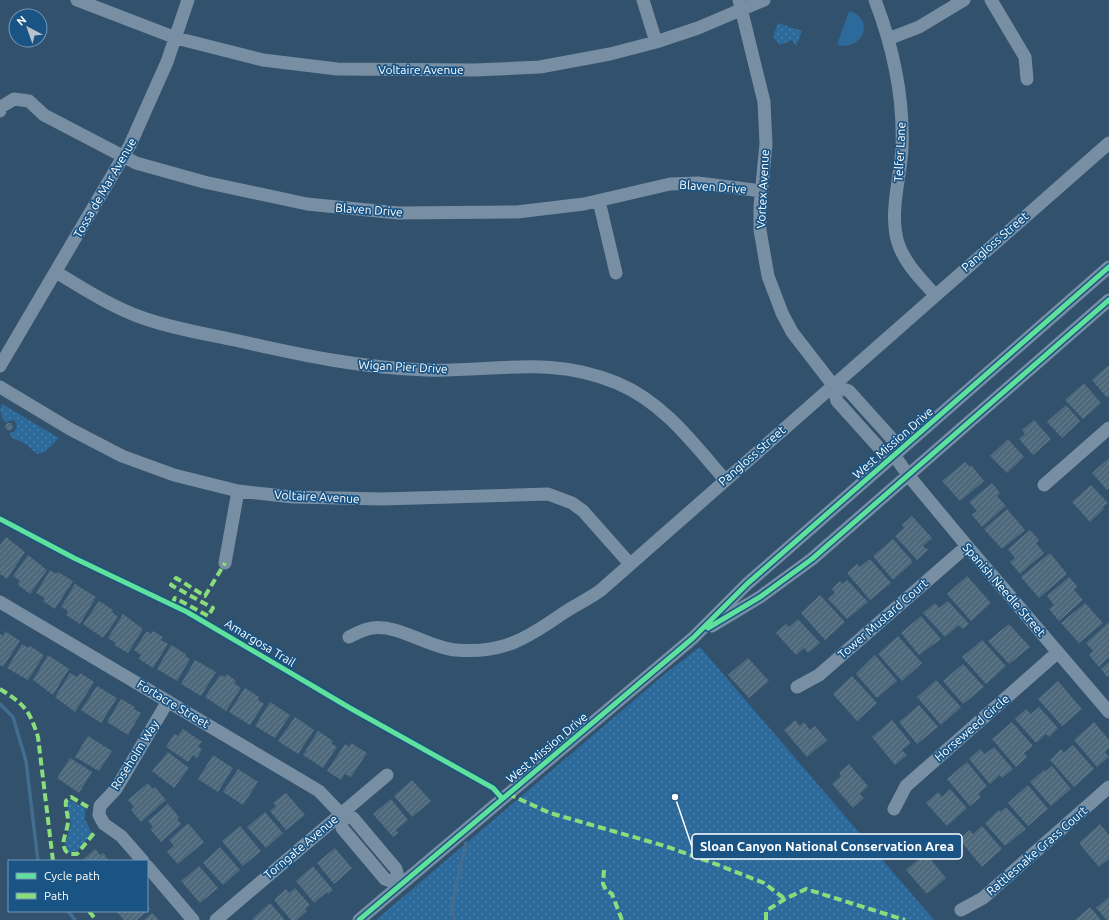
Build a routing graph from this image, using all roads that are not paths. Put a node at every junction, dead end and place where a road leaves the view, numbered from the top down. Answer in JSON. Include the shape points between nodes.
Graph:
{"nodes":[{"id":1,"x":77,"y":0,"type":"edge"},
{"id":2,"x":188,"y":0,"type":"edge"},
{"id":3,"x":643,"y":0,"type":"edge"},
{"id":4,"x":764,"y":0,"type":"edge"},
{"id":5,"x":874,"y":0,"type":"edge"},
{"id":6,"x":964,"y":0,"type":"edge"},
{"id":7,"x":991,"y":0,"type":"edge"},
{"id":8,"x":740,"y":5,"type":"edge"},
{"id":9,"x":176,"y":38,"type":"junction"},
{"id":10,"x":888,"y":39,"type":"junction"},
{"id":11,"x":656,"y":42,"type":"junction"},
{"id":12,"x":1027,"y":79,"type":"dead end"},
{"id":13,"x":0,"y":111,"type":"edge"},
{"id":14,"x":1109,"y":143,"type":"edge"},
{"id":15,"x":123,"y":157,"type":"junction"},
{"id":16,"x":762,"y":191,"type":"junction"},
{"id":17,"x":599,"y":201,"type":"junction"},
{"id":18,"x":1109,"y":266,"type":"edge"},
{"id":19,"x":56,"y":272,"type":"junction"},
{"id":20,"x":616,"y":273,"type":"dead end"},
{"id":21,"x":935,"y":295,"type":"junction"},
{"id":22,"x":1109,"y":300,"type":"edge"},
{"id":23,"x":0,"y":366,"type":"edge"},
{"id":24,"x":833,"y":385,"type":"junction"},
{"id":25,"x":0,"y":387,"type":"edge"},
{"id":26,"x":1109,"y":428,"type":"edge"},
{"id":27,"x":901,"y":465,"type":"junction"},
{"id":28,"x":725,"y":480,"type":"junction"},
{"id":29,"x":1044,"y":485,"type":"dead end"},
{"id":30,"x":238,"y":491,"type":"junction"},
{"id":31,"x":967,"y":546,"type":"junction"},
{"id":32,"x":225,"y":563,"type":"dead end"},
{"id":33,"x":630,"y":564,"type":"junction"},
{"id":34,"x":0,"y":602,"type":"edge"},
{"id":35,"x":349,"y":637,"type":"dead end"},
{"id":36,"x":693,"y":638,"type":"junction"},
{"id":37,"x":1058,"y":652,"type":"junction"},
{"id":38,"x":797,"y":687,"type":"dead end"},
{"id":39,"x":168,"y":702,"type":"junction"},
{"id":40,"x":1109,"y":712,"type":"edge"},
{"id":41,"x":387,"y":776,"type":"dead end"},
{"id":42,"x":1109,"y":787,"type":"edge"},
{"id":43,"x":894,"y":809,"type":"dead end"},
{"id":44,"x":341,"y":814,"type":"junction"},
{"id":45,"x":142,"y":860,"type":"edge"},
{"id":46,"x":148,"y":867,"type":"edge"},
{"id":47,"x":400,"y":885,"type":"junction"},
{"id":48,"x":961,"y":910,"type":"dead end"},
{"id":49,"x":193,"y":920,"type":"edge"},
{"id":50,"x":216,"y":920,"type":"edge"},
{"id":51,"x":359,"y":920,"type":"edge"}],
"edges":[{"from":1,"to":9,"type":"street","name":"Voltaire Avenue"},
{"from":2,"to":9,"type":"street","name":"Tossa de Mar Avenue"},
{"from":3,"to":11,"type":"street"},
{"from":4,"to":8,"type":"street","name":"Voltaire Avenue"},
{"from":5,"to":10,"type":"street","name":"Telfer Lane"},
{"from":6,"to":10,"type":"street","via":[[920,27]]},
{"from":7,"to":12,"type":"street","via":[[1025,57]]},
{"from":8,"to":11,"type":"street","name":"Voltaire Avenue"},
{"from":8,"to":16,"type":"street","name":"Vortex Avenue","via":[[764,102],[766,144]]},
{"from":9,"to":11,"type":"street","name":"Voltaire Avenue","via":[[287,64],[384,70],[540,67],[610,54]]},
{"from":9,"to":15,"type":"street","name":"Tossa de Mar Avenue","via":[[152,98]]},
{"from":10,"to":21,"type":"street","name":"Telfer Lane","via":[[901,104],[902,147],[894,219],[896,232],[902,254]]},
{"from":13,"to":15,"type":"street","name":"Blaven Drive","via":[[1,107],[14,99],[29,101],[44,115]]},
{"from":14,"to":21,"type":"street","name":"Pangloss Street"},
{"from":15,"to":17,"type":"street","name":"Blaven Drive","via":[[150,168],[204,182],[307,204],[372,212],[524,211]]},
{"from":15,"to":19,"type":"street","name":"Tossa de Mar Avenue"},
{"from":16,"to":17,"type":"street","name":"Blaven Drive","via":[[716,184],[683,183],[656,186]]},
{"from":16,"to":24,"type":"street","name":"Vortex Avenue","via":[[761,236],[774,294],[792,332]]},
{"from":17,"to":20,"type":"street"},
{"from":18,"to":27,"type":"street","name":"West Mission Drive"},
{"from":19,"to":23,"type":"street","name":"Tossa de Mar Avenue"},
{"from":19,"to":28,"type":"street","name":"Wigan Pier Drive","via":[[106,302],[143,318],[315,358],[371,367],[468,370],[546,366],[591,374],[619,384],[658,408]]},
{"from":21,"to":24,"type":"street","name":"Pangloss Street"},
{"from":22,"to":27,"type":"street","name":"West Mission Drive"},
{"from":24,"to":27,"type":"street","name":"Vortex Avenue","via":[[837,401],[882,451]]},
{"from":24,"to":28,"type":"street","name":"Pangloss Street"},
{"from":25,"to":30,"type":"street","name":"Voltaire Avenue","via":[[70,429],[122,456],[174,475]]},
{"from":26,"to":29,"type":"street"},
{"from":27,"to":31,"type":"street","name":"Spanish Needle Street"},
{"from":27,"to":36,"type":"street","name":"West Mission Drive","via":[[747,584]]},
{"from":27,"to":36,"type":"street","name":"West Mission Drive","via":[[812,560],[760,597]]},
{"from":28,"to":33,"type":"street","name":"Pangloss Street"},
{"from":30,"to":32,"type":"street"},
{"from":30,"to":33,"type":"street","name":"Voltaire Avenue","via":[[300,497],[382,500],[548,494],[572,503],[583,511]]},
{"from":31,"to":37,"type":"street","name":"Spanish Needle Street"},
{"from":31,"to":38,"type":"street","name":"Tower Mustard Court","via":[[819,676]]},
{"from":33,"to":35,"type":"street","name":"Pangloss Street","via":[[601,590],[548,626],[525,638],[496,648],[456,650],[395,631],[373,628]]},
{"from":34,"to":39,"type":"street","name":"Fortacre Street"},
{"from":36,"to":47,"type":"street","name":"West Mission Drive"},
{"from":37,"to":40,"type":"street","name":"Spanish Needle Street"},
{"from":37,"to":43,"type":"street","name":"Horseweed Circle","via":[[906,786]]},
{"from":39,"to":44,"type":"street","name":"Fortacre Street","via":[[319,792]]},
{"from":39,"to":45,"type":"street","name":"Roseholm Way","via":[[116,789],[100,806],[99,815],[104,824],[121,836]]},
{"from":41,"to":44,"type":"street","name":"Torngate Avenue"},
{"from":42,"to":48,"type":"street","name":"Rattlesnake Grass Court","via":[[983,898]]},
{"from":44,"to":47,"type":"street","name":"Fortacre Street","via":[[353,818],[396,869]]},
{"from":44,"to":50,"type":"street","name":"Torngate Avenue"},
{"from":46,"to":49,"type":"street"},
{"from":47,"to":51,"type":"street","name":"West Mission Drive"}]}
